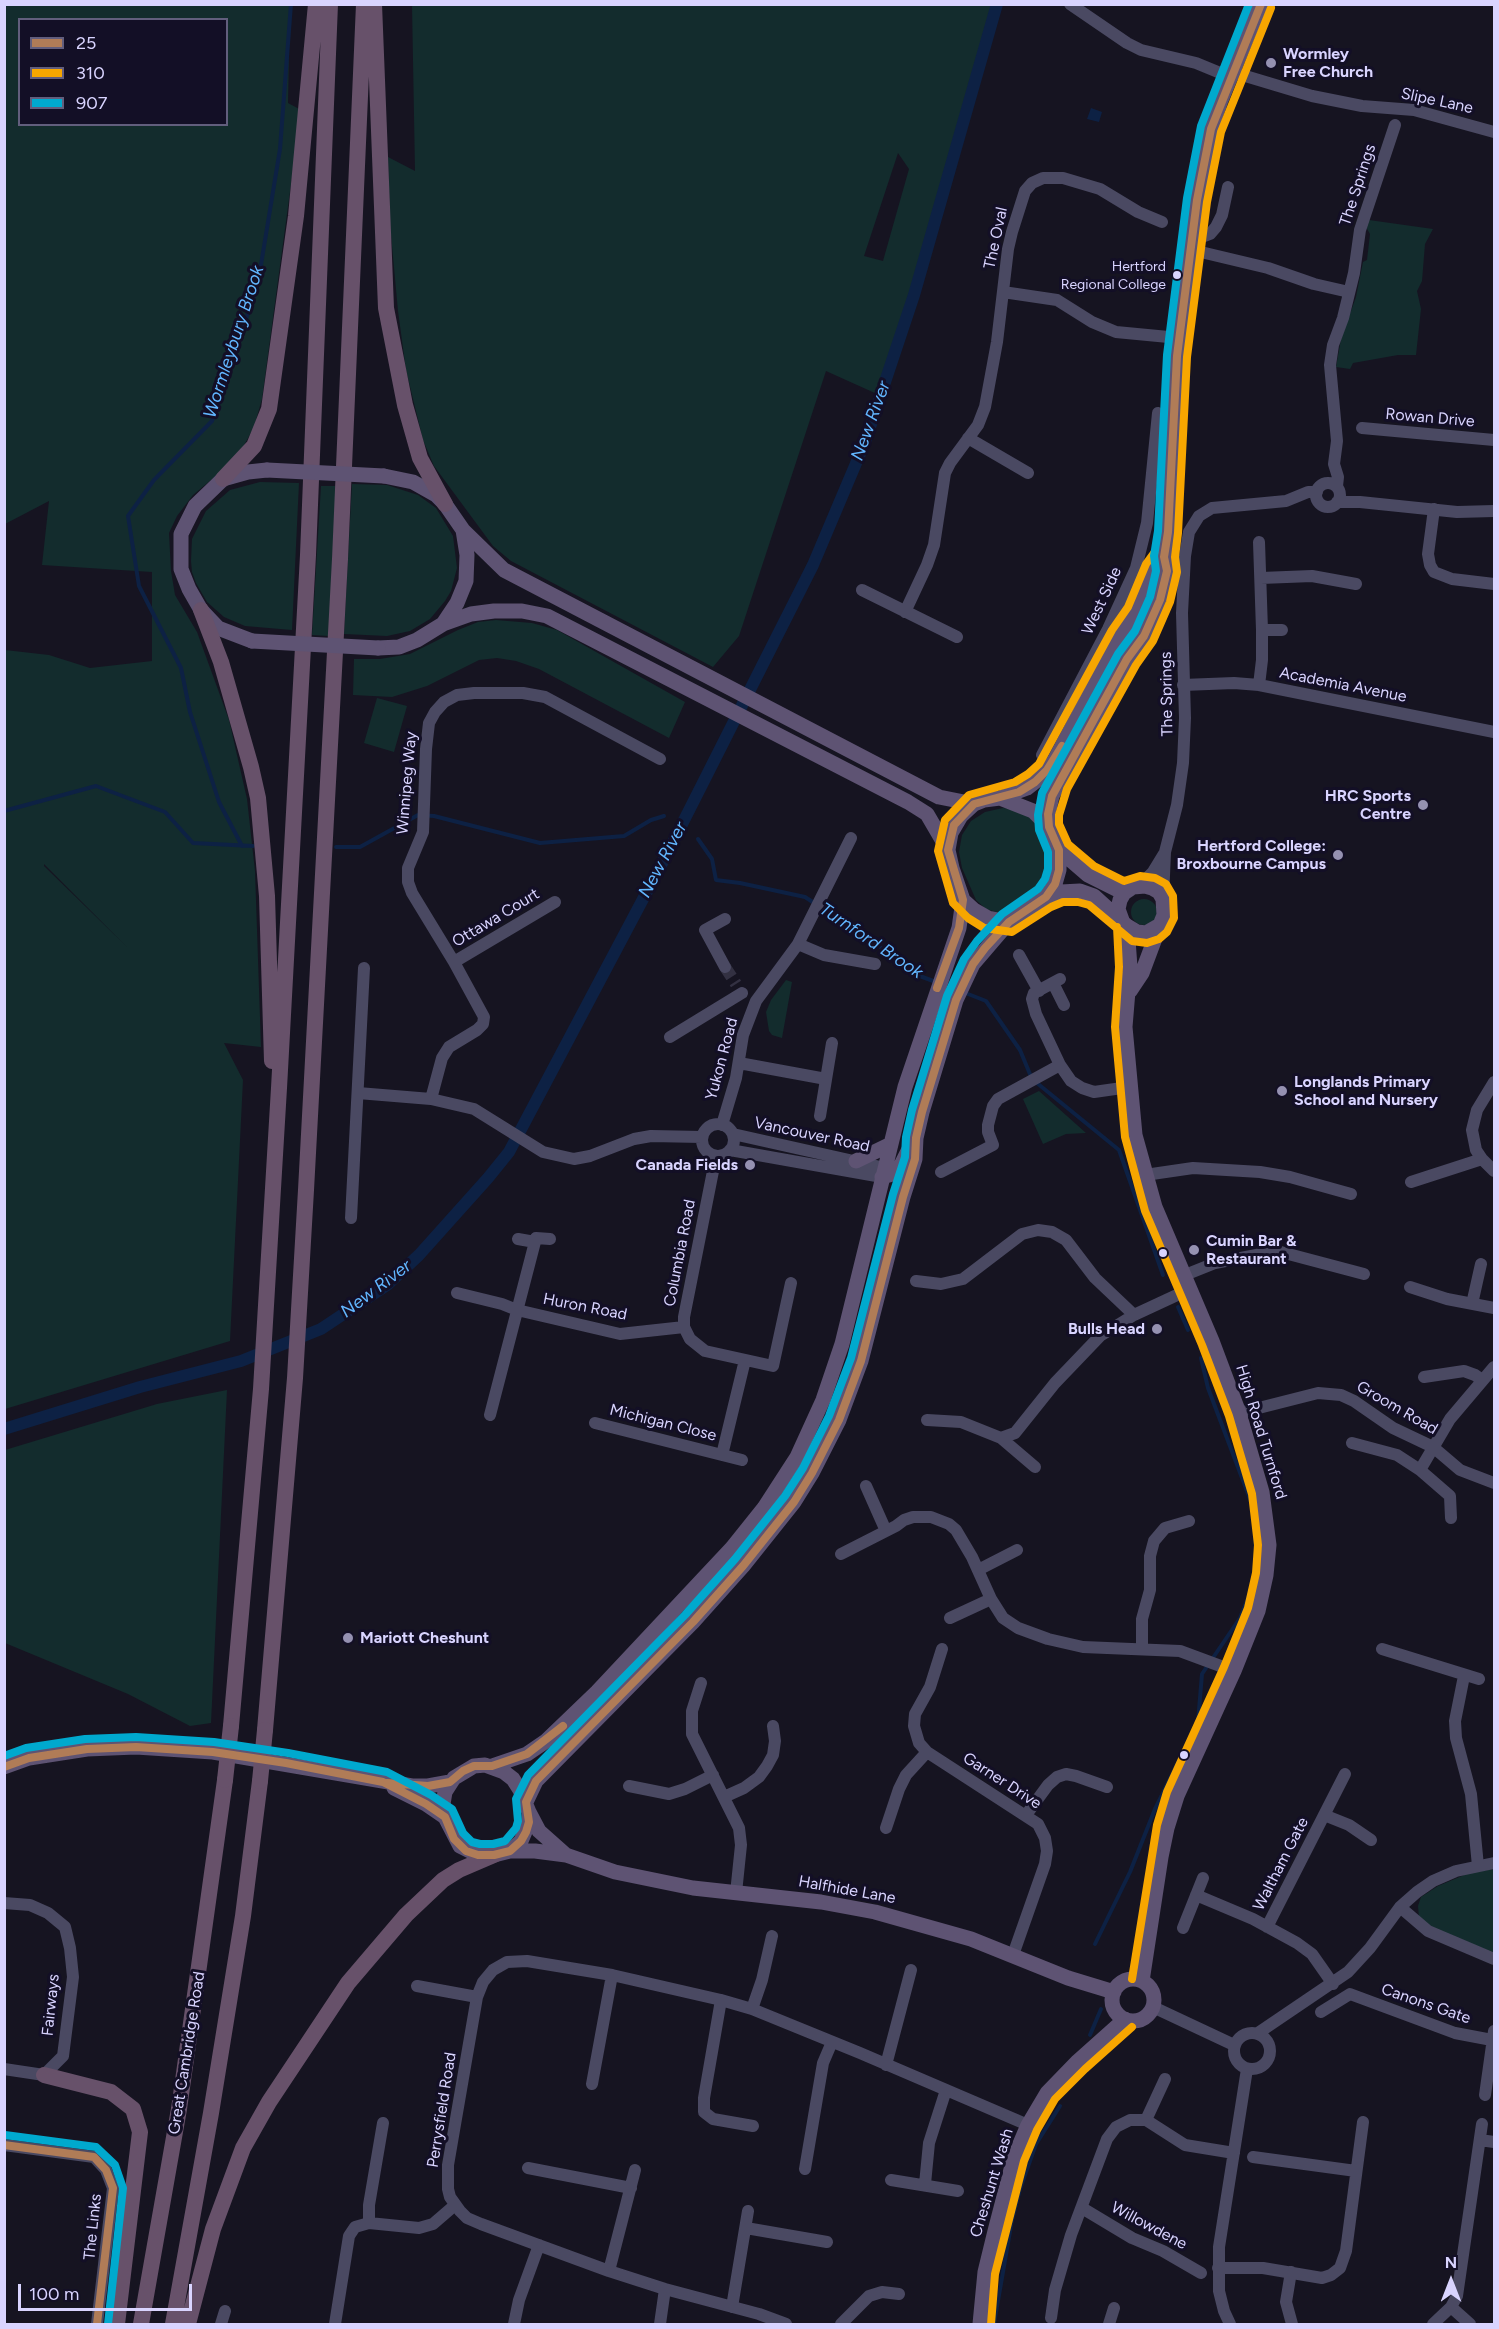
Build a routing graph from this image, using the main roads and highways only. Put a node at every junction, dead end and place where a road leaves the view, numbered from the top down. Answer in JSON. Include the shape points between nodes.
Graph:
{"nodes":[{"id":1,"x":316,"y":4,"type":"edge"},
{"id":2,"x":330,"y":4,"type":"edge"},
{"id":3,"x":364,"y":4,"type":"edge"},
{"id":4,"x":374,"y":4,"type":"edge"},
{"id":5,"x":1261,"y":4,"type":"edge"},
{"id":6,"x":223,"y":479,"type":"junction"},
{"id":7,"x":445,"y":504,"type":"junction"},
{"id":8,"x":462,"y":530,"type":"junction"},
{"id":9,"x":1164,"y":557,"type":"junction"},
{"id":10,"x":201,"y":610,"type":"junction"},
{"id":11,"x":443,"y":624,"type":"junction"},
{"id":12,"x":1115,"y":632,"type":"junction"},
{"id":13,"x":1127,"y":660,"type":"junction"},
{"id":14,"x":1000,"y":798,"type":"junction"},
{"id":15,"x":974,"y":804,"type":"junction"},
{"id":16,"x":1049,"y":827,"type":"junction"},
{"id":17,"x":948,"y":850,"type":"junction"},
{"id":18,"x":1059,"y":850,"type":"junction"},
{"id":19,"x":1124,"y":894,"type":"junction"},
{"id":20,"x":1046,"y":897,"type":"junction"},
{"id":21,"x":963,"y":900,"type":"junction"},
{"id":22,"x":1009,"y":922,"type":"junction"},
{"id":23,"x":1160,"y":925,"type":"junction"},
{"id":24,"x":1126,"y":929,"type":"junction"},
{"id":25,"x":1129,"y":993,"type":"junction"},
{"id":26,"x":279,"y":1088,"type":"junction"},
{"id":27,"x":916,"y":1138,"type":"junction"},
{"id":28,"x":891,"y":1144,"type":"junction"},
{"id":29,"x":856,"y":1161,"type":"road end"},
{"id":30,"x":886,"y":1173,"type":"junction"},
{"id":31,"x":906,"y":1188,"type":"junction"},
{"id":32,"x":492,"y":1766,"type":"junction"},
{"id":33,"x":4,"y":1767,"type":"edge"},
{"id":34,"x":383,"y":1782,"type":"junction"},
{"id":35,"x":450,"y":1782,"type":"junction"},
{"id":36,"x":527,"y":1807,"type":"junction"},
{"id":37,"x":445,"y":1817,"type":"junction"},
{"id":38,"x":502,"y":1853,"type":"junction"},
{"id":39,"x":566,"y":1855,"type":"junction"},
{"id":40,"x":1142,"y":1981,"type":"junction"},
{"id":41,"x":1114,"y":1992,"type":"junction"},
{"id":42,"x":1125,"y":2019,"type":"junction"},
{"id":43,"x":44,"y":2075,"type":"road end"},
{"id":44,"x":117,"y":2325,"type":"edge"},
{"id":45,"x":141,"y":2325,"type":"edge"},
{"id":46,"x":173,"y":2325,"type":"edge"},
{"id":47,"x":188,"y":2325,"type":"edge"},
{"id":48,"x":980,"y":2325,"type":"edge"}],
"edges":[{"from":1,"to":6,"type":"highway","via":[[296,216],[269,409],[254,446]]},
{"from":2,"to":26,"type":"highway","name":"Great Cambridge Road","via":[[308,544]]},
{"from":3,"to":46,"type":"highway","name":"Great Cambridge Road","bridge":true,"via":[[335,665],[295,1378],[265,1730],[243,1916]]},
{"from":4,"to":7,"type":"highway","via":[[386,308],[420,458]]},
{"from":5,"to":9,"type":"main road","via":[[1211,129],[1191,236],[1179,338]]},
{"from":6,"to":7,"type":"main road","bridge":true,"via":[[267,470],[384,476],[413,482]]},
{"from":6,"to":10,"type":"main road","via":[[195,506],[181,534],[181,569]]},
{"from":7,"to":8,"type":"main road"},
{"from":8,"to":11,"type":"main road","via":[[467,555],[466,581]]},
{"from":8,"to":15,"type":"main road","via":[[504,570],[939,797]]},
{"from":9,"to":12,"type":"main road","via":[[1137,612]]},
{"from":9,"to":13,"type":"main road","via":[[1167,571],[1157,607]]},
{"from":10,"to":11,"type":"main road","bridge":true,"via":[[218,628],[252,641],[399,647]]},
{"from":10,"to":26,"type":"highway","via":[[221,662],[258,798],[267,896],[270,1055]]},
{"from":11,"to":17,"type":"main road","via":[[494,611],[522,610],[547,616],[908,802],[927,814]]},
{"from":12,"to":13,"type":"main road","via":[[1126,640]]},
{"from":12,"to":14,"type":"main road","via":[[1047,770],[1027,788]]},
{"from":13,"to":16,"type":"main road","via":[[1052,796]]},
{"from":14,"to":15,"type":"main road"},
{"from":14,"to":16,"type":"main road","via":[[1033,811]]},
{"from":15,"to":17,"type":"main road","via":[[954,825]]},
{"from":16,"to":18,"type":"main road"},
{"from":17,"to":21,"type":"main road"},
{"from":18,"to":19,"type":"main road","via":[[1088,875]]},
{"from":18,"to":20,"type":"main road","via":[[1059,870]]},
{"from":19,"to":23,"type":"main road","via":[[1139,886],[1159,892],[1164,915]]},
{"from":19,"to":24,"type":"main road","via":[[1118,906]]},
{"from":20,"to":22,"type":"main road"},
{"from":20,"to":24,"type":"main road","via":[[1080,891],[1094,896]]},
{"from":21,"to":22,"type":"main road","via":[[988,918]]},
{"from":21,"to":28,"type":"main road","via":[[959,928],[906,1086]]},
{"from":22,"to":27,"type":"main road","via":[[985,948],[956,1000]]},
{"from":23,"to":24,"type":"main road","via":[[1146,933]]},
{"from":23,"to":25,"type":"main road","via":[[1142,973]]},
{"from":24,"to":25,"type":"main road","name":"High Road Turnford"},
{"from":25,"to":40,"type":"main road","name":"High Road Turnford","via":[[1125,1027],[1135,1136],[1155,1207],[1239,1413],[1263,1492],[1269,1545],[1258,1611],[1172,1814],[1161,1857]]},
{"from":26,"to":45,"type":"highway","name":"Great Cambridge Road","bridge":true,"via":[[261,1389],[225,1780],[179,2109]]},
{"from":27,"to":30,"type":"main road","via":[[901,1165]]},
{"from":27,"to":31,"type":"main road"},
{"from":28,"to":29,"type":"main road"},
{"from":28,"to":30,"type":"main road"},
{"from":30,"to":31,"type":"main road"},
{"from":30,"to":32,"type":"main road","via":[[833,1374],[782,1483],[732,1548],[588,1701],[546,1741],[526,1754]]},
{"from":31,"to":36,"type":"main road","via":[[861,1361],[839,1420],[812,1473],[743,1566],[686,1630],[536,1781]]},
{"from":32,"to":35,"type":"main road","via":[[474,1766]]},
{"from":32,"to":36,"type":"main road","via":[[513,1779]]},
{"from":33,"to":34,"type":"main road","via":[[29,1758],[87,1749],[136,1747],[213,1752]]},
{"from":34,"to":35,"type":"main road","via":[[428,1786]]},
{"from":34,"to":37,"type":"main road"},
{"from":35,"to":37,"type":"main road","via":[[443,1804]]},
{"from":36,"to":38,"type":"main road","via":[[526,1832],[521,1841]]},
{"from":36,"to":39,"type":"main road","name":"Halfhide Lane","via":[[538,1831]]},
{"from":37,"to":38,"type":"main road","via":[[459,1846],[478,1855]]},
{"from":38,"to":39,"type":"main road","name":"Halfhide Lane","via":[[535,1851]]},
{"from":38,"to":47,"type":"highway","via":[[466,1866],[443,1880],[406,1915],[348,1983],[268,2102],[243,2148],[213,2229]]},
{"from":39,"to":41,"type":"main road","name":"Halfhide Lane","via":[[648,1880],[875,1912],[941,1929]]},
{"from":40,"to":41,"type":"main road","via":[[1130,1979]]},
{"from":40,"to":42,"type":"main road","via":[[1154,1995],[1153,2007],[1146,2017]]},
{"from":41,"to":42,"type":"main road","via":[[1116,2013]]},
{"from":42,"to":48,"type":"main road","name":"Cheshunt Wash","via":[[1047,2093],[1028,2125],[1014,2158],[995,2231]]},
{"from":43,"to":44,"type":"highway","via":[[111,2092],[133,2109],[141,2132]]}]}
